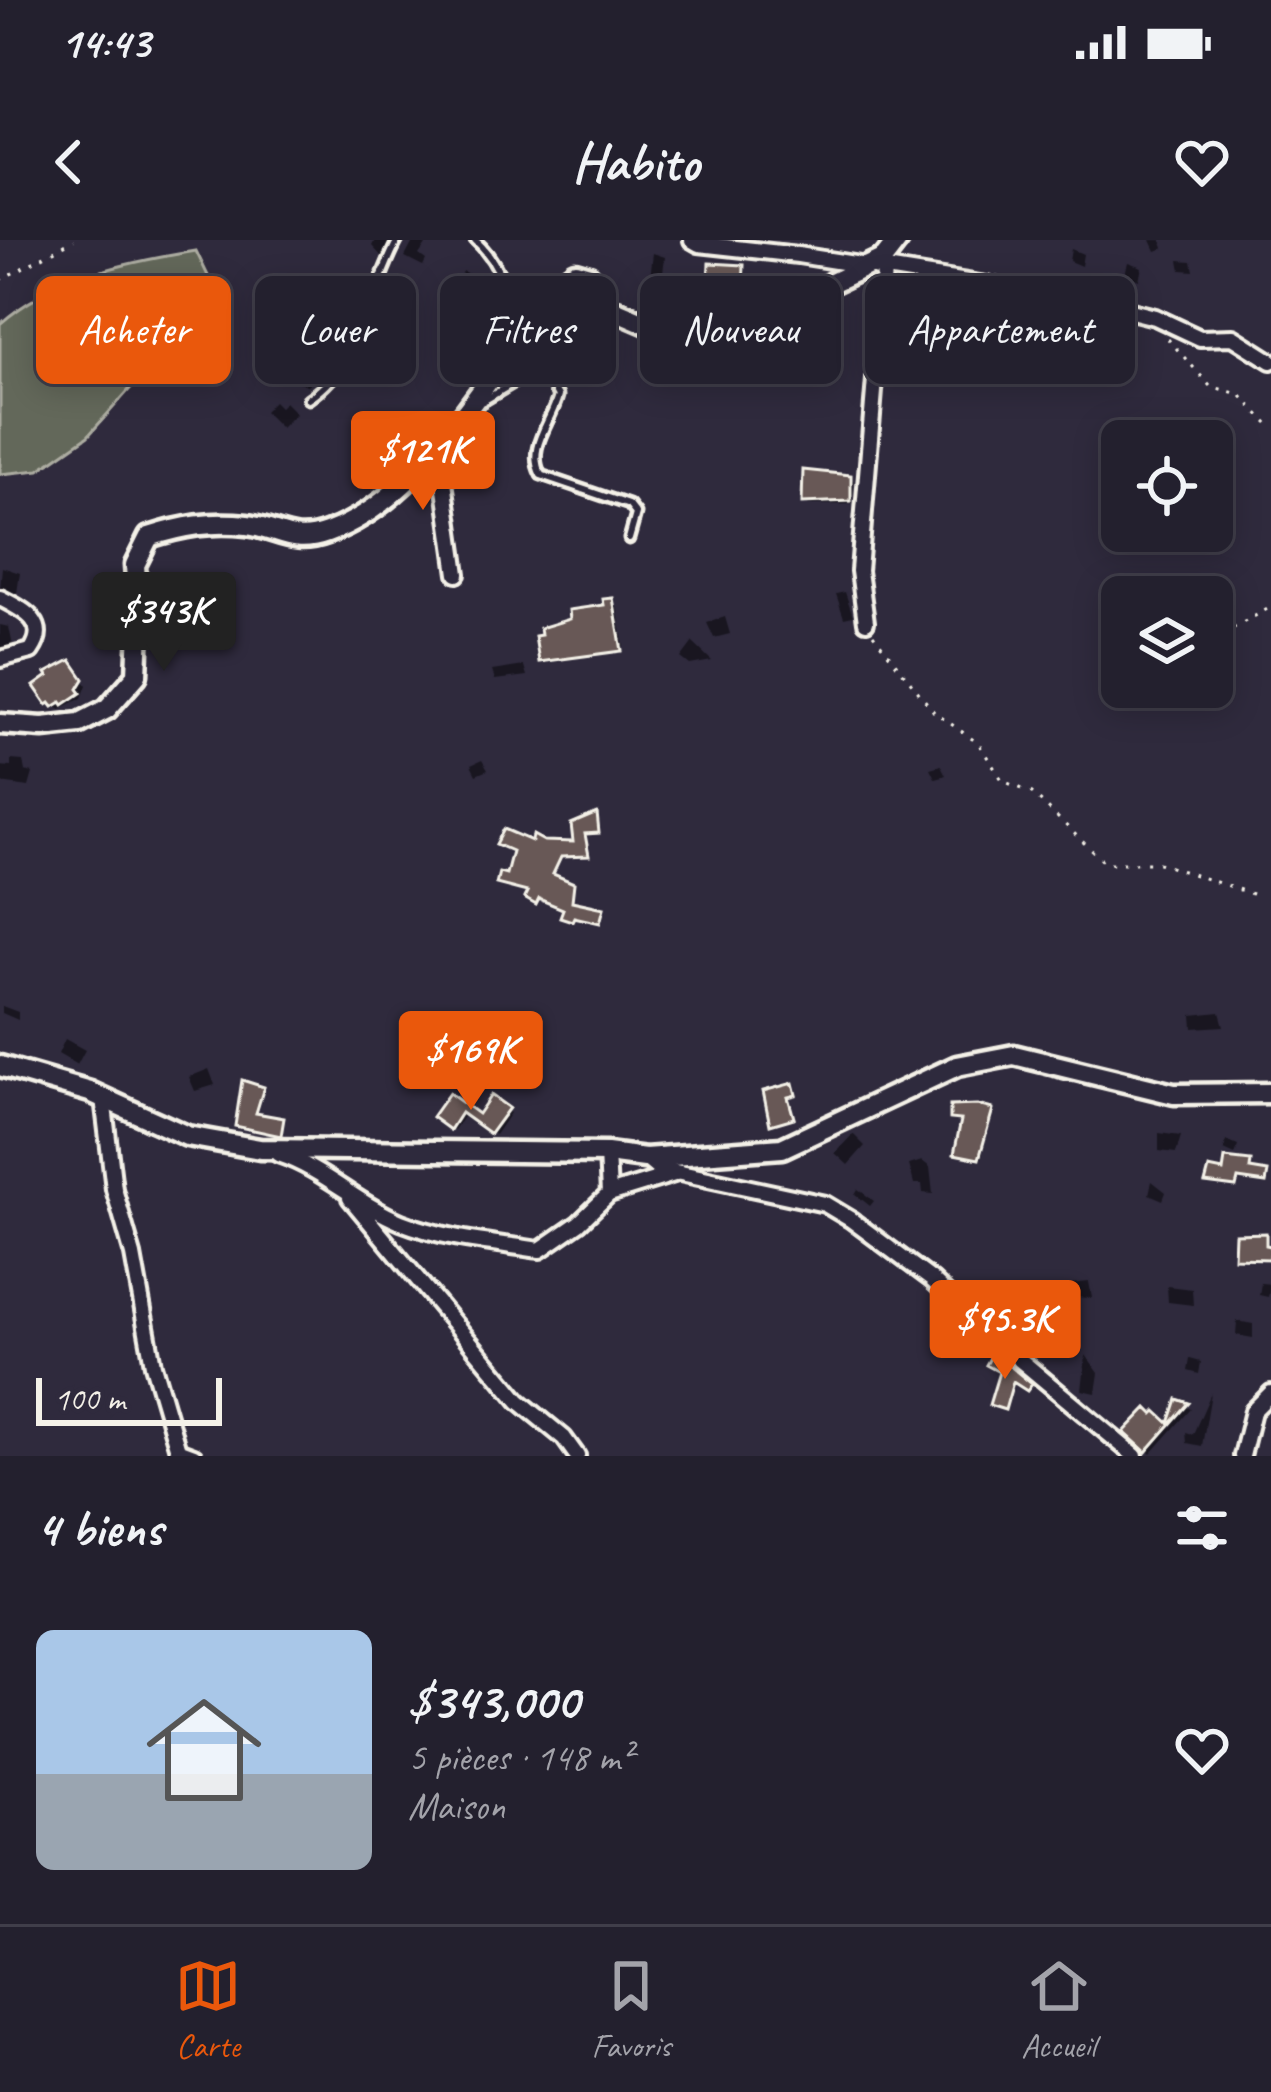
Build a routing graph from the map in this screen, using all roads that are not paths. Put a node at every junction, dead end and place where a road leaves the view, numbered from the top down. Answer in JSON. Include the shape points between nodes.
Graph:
{"nodes":[{"id":1,"x":398,"y":240,"type":"edge"},
{"id":2,"x":475,"y":240,"type":"edge"},
{"id":3,"x":692,"y":240,"type":"edge"},
{"id":4,"x":811,"y":240,"type":"edge"},
{"id":5,"x":898,"y":240,"type":"edge"},
{"id":6,"x":810,"y":258,"type":"junction"},
{"id":7,"x":874,"y":269,"type":"junction"},
{"id":8,"x":502,"y":276,"type":"edge"},
{"id":9,"x":616,"y":311,"type":"edge"},
{"id":10,"x":1271,"y":361,"type":"edge"},
{"id":11,"x":487,"y":384,"type":"edge"},
{"id":12,"x":308,"y":399,"type":"dead end"},
{"id":13,"x":465,"y":413,"type":"junction"},
{"id":14,"x":439,"y":446,"type":"junction"},
{"id":15,"x":628,"y":539,"type":"dead end"},
{"id":16,"x":457,"y":574,"type":"dead end"},
{"id":17,"x":0,"y":598,"type":"edge"},
{"id":18,"x":866,"y":622,"type":"road end"},
{"id":19,"x":0,"y":659,"type":"edge"},
{"id":20,"x":0,"y":724,"type":"edge"},
{"id":21,"x":0,"y":1066,"type":"edge"},
{"id":22,"x":1271,"y":1093,"type":"edge"},
{"id":23,"x":103,"y":1098,"type":"junction"},
{"id":24,"x":260,"y":1149,"type":"junction"},
{"id":25,"x":607,"y":1153,"type":"junction"},
{"id":26,"x":645,"y":1158,"type":"junction"},
{"id":27,"x":679,"y":1173,"type":"junction"},
{"id":28,"x":343,"y":1189,"type":"junction"},
{"id":29,"x":608,"y":1194,"type":"junction"},
{"id":30,"x":1271,"y":1393,"type":"edge"},
{"id":31,"x":194,"y":1456,"type":"edge"},
{"id":32,"x":577,"y":1456,"type":"edge"},
{"id":33,"x":1135,"y":1456,"type":"edge"},
{"id":34,"x":1242,"y":1456,"type":"edge"}],
"edges":[{"from":1,"to":12,"type":"lane","via":[[351,356]]},
{"from":2,"to":8,"type":"lane"},
{"from":3,"to":6,"type":"street"},
{"from":4,"to":6,"type":"lane"},
{"from":5,"to":7,"type":"street"},
{"from":6,"to":7,"type":"street"},
{"from":7,"to":9,"type":"street","via":[[754,320],[702,332]]},
{"from":7,"to":10,"type":"street","via":[[1147,316],[1200,338],[1233,338]]},
{"from":7,"to":18,"type":"street","via":[[859,572]]},
{"from":11,"to":13,"type":"street"},
{"from":13,"to":14,"type":"street"},
{"from":13,"to":15,"type":"lane","via":[[530,373],[550,380],[558,396],[534,463],[541,475],[629,505],[637,514]]},
{"from":14,"to":16,"type":"street"},
{"from":14,"to":20,"type":"street","via":[[357,521],[320,536],[290,539],[253,526],[195,523],[149,537],[135,566],[137,675],[107,709],[80,723]]},
{"from":17,"to":19,"type":"street","via":[[38,626],[31,651]]},
{"from":21,"to":23,"type":"street"},
{"from":22,"to":26,"type":"street","via":[[1174,1094],[995,1056],[782,1148]]},
{"from":23,"to":24,"type":"street","via":[[187,1136]]},
{"from":23,"to":31,"type":"street","via":[[153,1365],[178,1450]]},
{"from":24,"to":25,"type":"street"},
{"from":24,"to":28,"type":"street","via":[[308,1164]]},
{"from":25,"to":26,"type":"street"},
{"from":25,"to":29,"type":"street"},
{"from":26,"to":27,"type":"street"},
{"from":27,"to":29,"type":"street"},
{"from":27,"to":33,"type":"street","via":[[825,1204],[850,1219]]},
{"from":28,"to":29,"type":"street","via":[[401,1222],[540,1250]]},
{"from":28,"to":32,"type":"street","via":[[519,1401]]},
{"from":30,"to":34,"type":"street","via":[[1253,1411]]}]}
